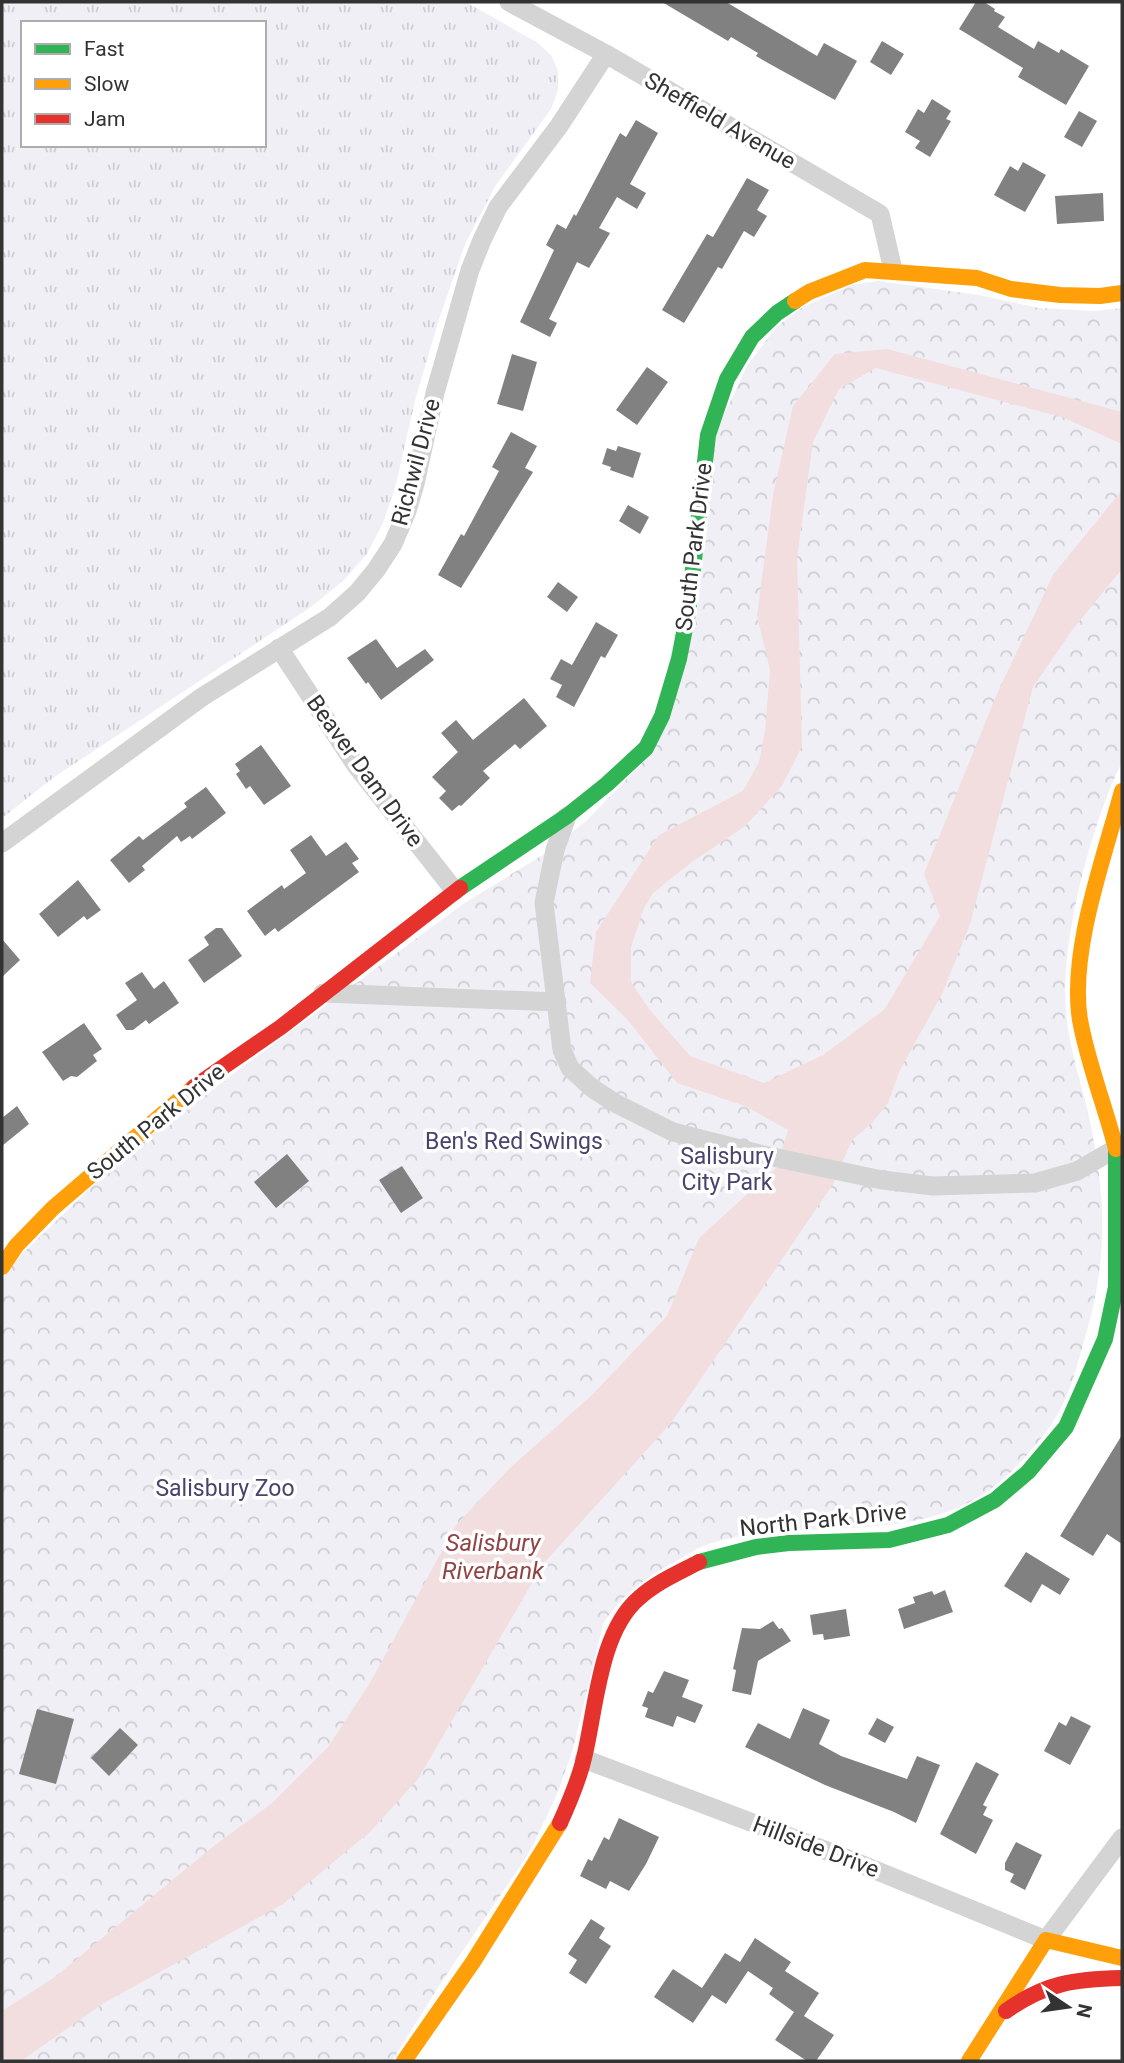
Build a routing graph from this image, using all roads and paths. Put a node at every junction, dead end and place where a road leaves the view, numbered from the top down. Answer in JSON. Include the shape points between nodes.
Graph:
{"nodes":[{"id":1,"x":509,"y":2,"type":"edge"},
{"id":2,"x":606,"y":54,"type":"junction"},
{"id":3,"x":893,"y":270,"type":"junction"},
{"id":4,"x":1122,"y":293,"type":"edge"},
{"id":5,"x":279,"y":648,"type":"junction"},
{"id":6,"x":1122,"y":791,"type":"edge"},
{"id":7,"x":567,"y":816,"type":"junction"},
{"id":8,"x":2,"y":843,"type":"edge"},
{"id":9,"x":455,"y":891,"type":"junction"},
{"id":10,"x":323,"y":993,"type":"junction"},
{"id":11,"x":557,"y":1002,"type":"junction"},
{"id":12,"x":1119,"y":1147,"type":"edge"},
{"id":13,"x":2,"y":1267,"type":"edge"},
{"id":14,"x":584,"y":1759,"type":"junction"},
{"id":15,"x":1122,"y":1838,"type":"edge"},
{"id":16,"x":1046,"y":1940,"type":"junction"},
{"id":17,"x":1122,"y":1958,"type":"edge"},
{"id":18,"x":1122,"y":1978,"type":"edge"},
{"id":19,"x":997,"y":2018,"type":"junction"},
{"id":20,"x":404,"y":2061,"type":"edge"},
{"id":21,"x":969,"y":2061,"type":"edge"}],
"edges":[{"from":1,"to":2,"type":"street","name":"Sheffield Avenue"},
{"from":2,"to":3,"type":"street","name":"Sheffield Avenue","via":[[880,214]]},
{"from":2,"to":5,"type":"street","name":"Richwil Drive","via":[[498,207],[482,240],[435,393],[412,493],[393,544],[357,593],[330,617]]},
{"from":3,"to":4,"type":"street","name":"South Park Drive","via":[[977,278],[1011,289],[1048,293]]},
{"from":3,"to":7,"type":"street","name":"South Park Drive","via":[[865,270],[809,292],[752,337],[733,368],[708,435],[688,613],[662,716],[646,748]]},
{"from":5,"to":8,"type":"street","name":"Richwil Drive","via":[[202,697]]},
{"from":5,"to":9,"type":"street","name":"Beaver Dam Drive","via":[[355,764]]},
{"from":6,"to":12,"type":"street","name":"North Park Drive","via":[[1087,920],[1079,978],[1080,1019]]},
{"from":7,"to":9,"type":"street","name":"South Park Drive"},
{"from":7,"to":11,"type":"street","via":[[544,903]]},
{"from":9,"to":10,"type":"street","name":"South Park Drive"},
{"from":10,"to":11,"type":"street"},
{"from":10,"to":13,"type":"street","name":"South Park Drive","via":[[181,1096],[53,1208]]},
{"from":11,"to":12,"type":"street","via":[[562,1050],[570,1068],[615,1103],[673,1132],[841,1172],[933,1186],[1035,1183],[1077,1171]]},
{"from":12,"to":14,"type":"street","name":"North Park Drive","via":[[1116,1287],[1105,1339],[1066,1427],[1028,1472],[995,1500],[948,1525],[889,1540],[757,1547],[700,1561],[659,1583],[637,1599],[618,1624],[598,1682]]},
{"from":14,"to":16,"type":"street","name":"Hillside Drive"},
{"from":14,"to":20,"type":"street","name":"North Park Drive","via":[[561,1822]]},
{"from":15,"to":16,"type":"street"},
{"from":16,"to":17,"type":"street"},
{"from":16,"to":19,"type":"street"},
{"from":18,"to":19,"type":"street","via":[[1051,1983]]},
{"from":19,"to":21,"type":"street"}]}
